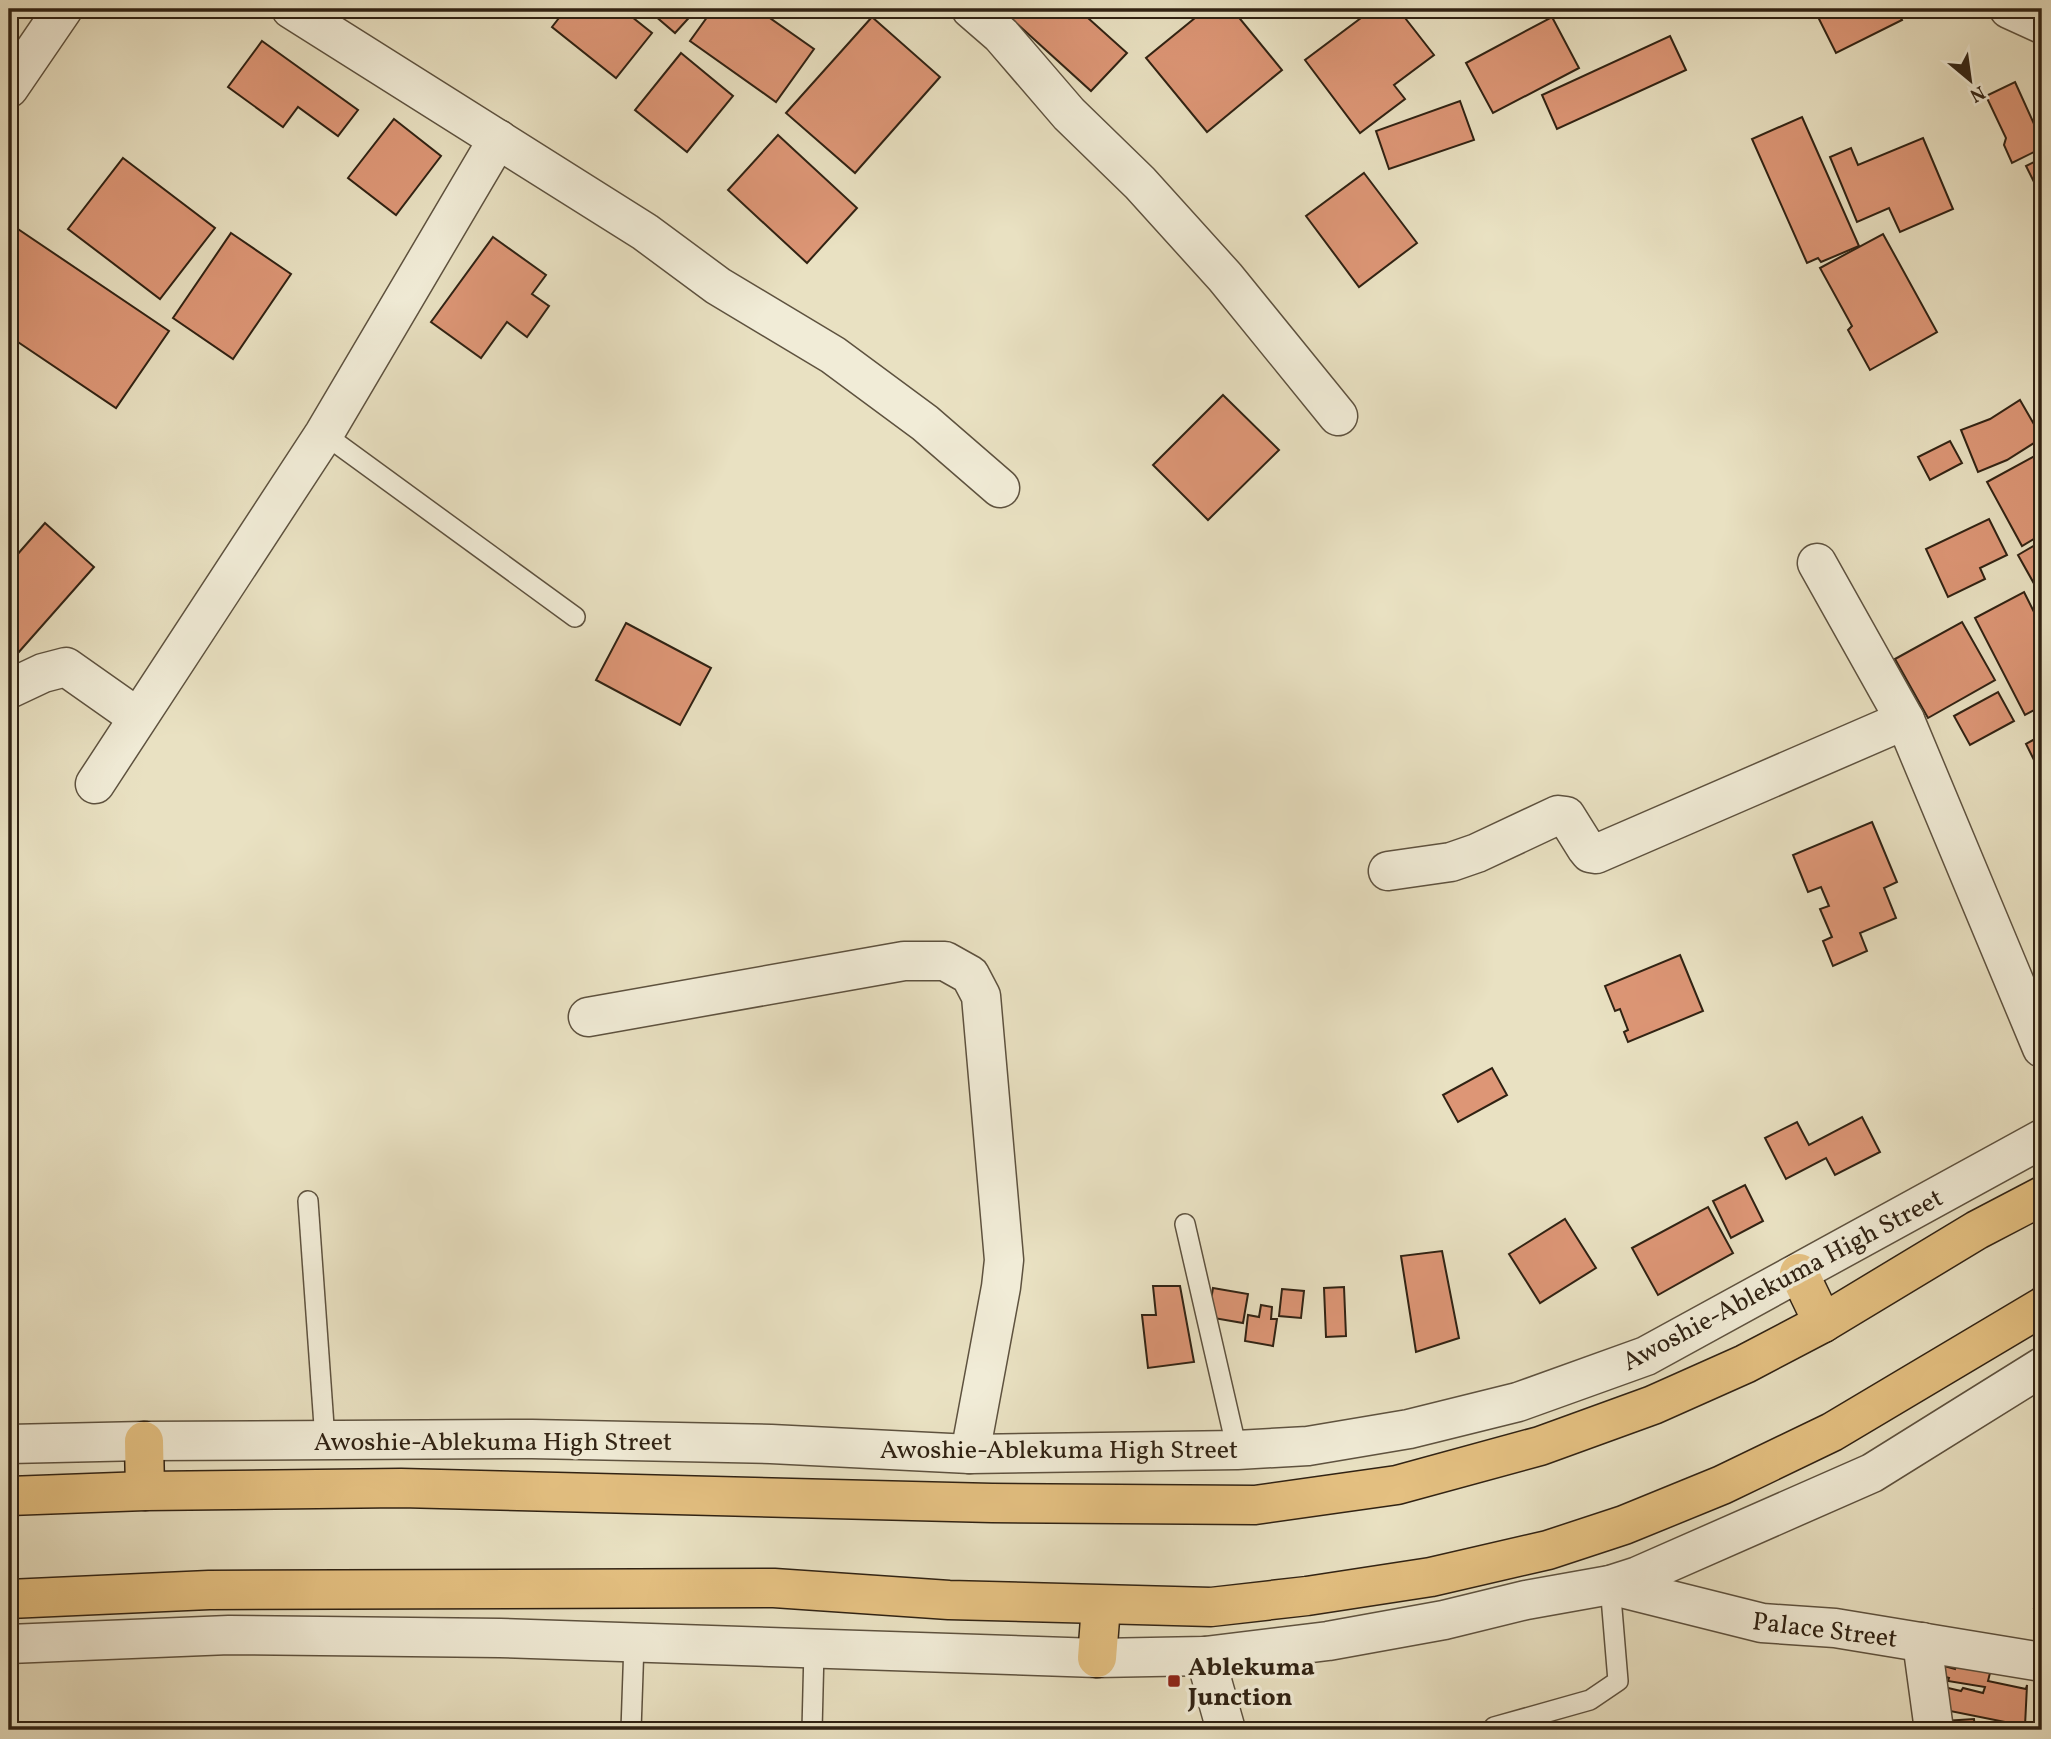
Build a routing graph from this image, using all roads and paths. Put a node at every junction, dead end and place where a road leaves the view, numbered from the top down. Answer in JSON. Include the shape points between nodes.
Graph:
{"nodes":[{"id":1,"x":63,"y":9,"type":"edge"},
{"id":2,"x":291,"y":9,"type":"edge"},
{"id":3,"x":971,"y":9,"type":"edge"},
{"id":4,"x":2009,"y":9,"type":"edge"},
{"id":5,"x":2042,"y":24,"type":"edge"},
{"id":6,"x":9,"y":88,"type":"edge"},
{"id":7,"x":498,"y":139,"type":"junction"},
{"id":8,"x":1338,"y":416,"type":"dead end"},
{"id":9,"x":324,"y":434,"type":"junction"},
{"id":10,"x":1000,"y":488,"type":"dead end"},
{"id":11,"x":1817,"y":563,"type":"dead end"},
{"id":12,"x":575,"y":617,"type":"dead end"},
{"id":13,"x":9,"y":689,"type":"edge"},
{"id":14,"x":137,"y":717,"type":"junction"},
{"id":15,"x":1905,"y":720,"type":"junction"},
{"id":16,"x":95,"y":784,"type":"dead end"},
{"id":17,"x":1388,"y":871,"type":"dead end"},
{"id":18,"x":588,"y":1017,"type":"dead end"},
{"id":19,"x":2042,"y":1048,"type":"edge"},
{"id":20,"x":2042,"y":1139,"type":"edge"},
{"id":21,"x":2042,"y":1196,"type":"edge"},
{"id":22,"x":308,"y":1201,"type":"dead end"},
{"id":23,"x":1185,"y":1224,"type":"dead end"},
{"id":24,"x":1799,"y":1273,"type":"junction"},
{"id":25,"x":2042,"y":1307,"type":"edge"},
{"id":26,"x":1823,"y":1323,"type":"junction"},
{"id":27,"x":2042,"y":1367,"type":"edge"},
{"id":28,"x":325,"y":1440,"type":"junction"},
{"id":29,"x":144,"y":1441,"type":"junction"},
{"id":30,"x":9,"y":1444,"type":"edge"},
{"id":31,"x":1237,"y":1450,"type":"junction"},
{"id":32,"x":970,"y":1454,"type":"junction"},
{"id":33,"x":145,"y":1491,"type":"junction"},
{"id":34,"x":9,"y":1496,"type":"edge"},
{"id":35,"x":1610,"y":1585,"type":"junction"},
{"id":36,"x":9,"y":1599,"type":"edge"},
{"id":37,"x":1101,"y":1605,"type":"junction"},
{"id":38,"x":1922,"y":1642,"type":"junction"},
{"id":39,"x":634,"y":1643,"type":"junction"},
{"id":40,"x":9,"y":1644,"type":"edge"},
{"id":41,"x":814,"y":1650,"type":"junction"},
{"id":42,"x":1205,"y":1656,"type":"junction"},
{"id":43,"x":1097,"y":1658,"type":"junction"},
{"id":44,"x":2042,"y":1662,"type":"edge"},
{"id":45,"x":1494,"y":1727,"type":"dead end"},
{"id":46,"x":631,"y":1730,"type":"edge"},
{"id":47,"x":812,"y":1730,"type":"edge"},
{"id":48,"x":1226,"y":1730,"type":"edge"},
{"id":49,"x":1934,"y":1730,"type":"edge"}],
"edges":[{"from":1,"to":6,"type":"street"},
{"from":2,"to":7,"type":"street"},
{"from":3,"to":8,"type":"street","via":[[1001,35],[1069,114],[1140,183],[1225,277]]},
{"from":4,"to":5,"type":"street"},
{"from":7,"to":9,"type":"street"},
{"from":7,"to":10,"type":"street","via":[[645,232],[718,286],[833,355],[925,423]]},
{"from":9,"to":12,"type":"lane"},
{"from":9,"to":14,"type":"street"},
{"from":11,"to":15,"type":"street"},
{"from":13,"to":14,"type":"street","via":[[66,667]]},
{"from":14,"to":16,"type":"street"},
{"from":15,"to":17,"type":"street","via":[[1596,855],[1586,848],[1566,816],[1558,815],[1451,862]]},
{"from":15,"to":19,"type":"street"},
{"from":18,"to":32,"type":"street","via":[[904,961],[945,961],[970,975],[981,996],[1004,1260]]},
{"from":20,"to":24,"type":"street","name":"Awoshie-Ablekuma High Street"},
{"from":21,"to":26,"type":"main road","name":"Awoshie-Ablekuma High Street"},
{"from":22,"to":28,"type":"lane"},
{"from":23,"to":31,"type":"lane"},
{"from":24,"to":26,"type":"main road"},
{"from":24,"to":31,"type":"street","name":"Awoshie-Ablekuma High Street","via":[[1646,1356],[1518,1402],[1409,1429],[1308,1446]]},
{"from":25,"to":37,"type":"main road","via":[[1832,1432],[1722,1485],[1599,1533],[1431,1577],[1307,1596],[1211,1607]]},
{"from":26,"to":33,"type":"main road","name":"Awoshie-Ablekuma High Street","via":[[1653,1405],[1540,1446],[1397,1485],[1255,1505],[401,1488]]},
{"from":27,"to":35,"type":"street","via":[[1872,1473]]},
{"from":28,"to":29,"type":"street","name":"Awoshie-Ablekuma High Street"},
{"from":28,"to":32,"type":"street","name":"Awoshie-Ablekuma High Street","via":[[559,1439]]},
{"from":29,"to":30,"type":"street","name":"Awoshie-Ablekuma High Street"},
{"from":29,"to":33,"type":"main road"},
{"from":31,"to":32,"type":"street","name":"Awoshie-Ablekuma High Street"},
{"from":33,"to":34,"type":"main road","name":"Awoshie-Ablekuma High Street"},
{"from":35,"to":38,"type":"street","name":"Palace Street","via":[[1762,1623],[1835,1628]]},
{"from":35,"to":42,"type":"street","via":[[1328,1641]]},
{"from":35,"to":45,"type":"lane","via":[[1618,1681],[1590,1700]]},
{"from":36,"to":37,"type":"main road","via":[[209,1590],[774,1588]]},
{"from":37,"to":43,"type":"main road"},
{"from":38,"to":44,"type":"street","name":"Palace Street"},
{"from":38,"to":49,"type":"street"},
{"from":39,"to":40,"type":"street","via":[[229,1635]]},
{"from":39,"to":41,"type":"street"},
{"from":39,"to":46,"type":"lane"},
{"from":41,"to":43,"type":"street"},
{"from":41,"to":47,"type":"lane"},
{"from":42,"to":43,"type":"street"},
{"from":42,"to":48,"type":"street"}]}
